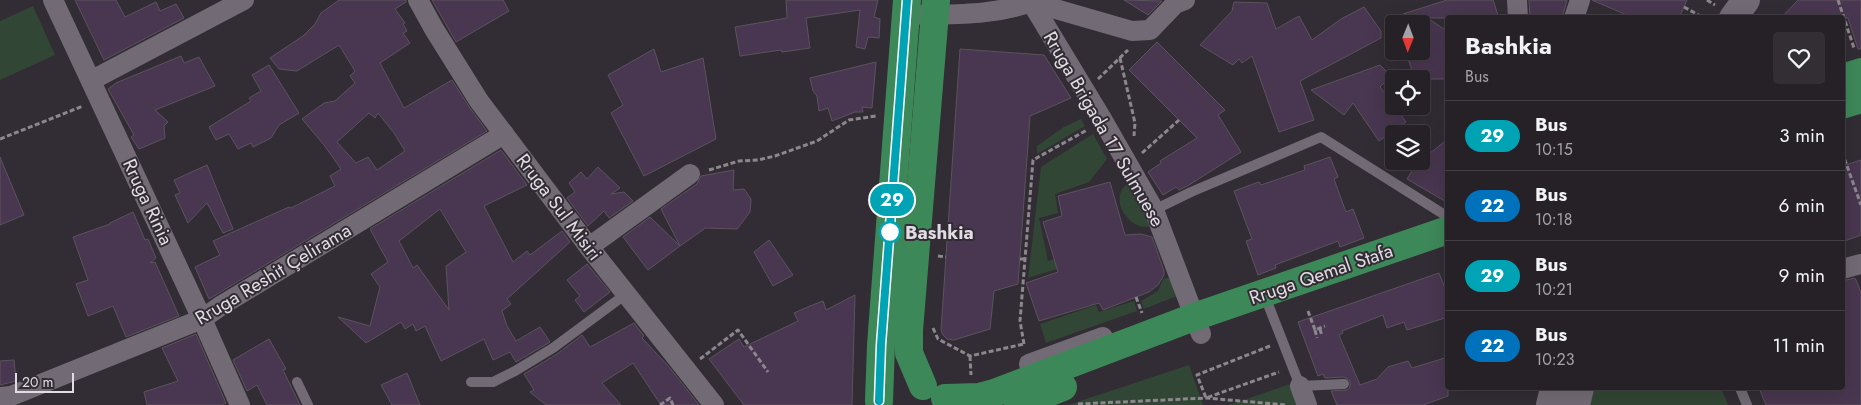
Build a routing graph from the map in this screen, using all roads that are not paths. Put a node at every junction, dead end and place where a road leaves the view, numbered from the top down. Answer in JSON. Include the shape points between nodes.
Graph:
{"nodes":[{"id":1,"x":53,"y":0,"type":"edge"},
{"id":2,"x":244,"y":0,"type":"edge"},
{"id":3,"x":418,"y":0,"type":"edge"},
{"id":4,"x":1185,"y":0,"type":"edge"},
{"id":5,"x":1516,"y":0,"type":"edge"},
{"id":6,"x":1580,"y":0,"type":"edge"},
{"id":7,"x":1746,"y":0,"type":"edge"},
{"id":8,"x":1760,"y":0,"type":"edge"},
{"id":9,"x":1030,"y":1,"type":"edge"},
{"id":10,"x":906,"y":8,"type":"edge"},
{"id":11,"x":936,"y":8,"type":"edge"},
{"id":12,"x":1518,"y":15,"type":"edge"},
{"id":13,"x":1575,"y":15,"type":"edge"},
{"id":14,"x":1735,"y":15,"type":"edge"},
{"id":15,"x":1749,"y":15,"type":"edge"},
{"id":16,"x":1857,"y":60,"type":"edge"},
{"id":17,"x":1845,"y":74,"type":"edge"},
{"id":18,"x":92,"y":80,"type":"junction"},
{"id":19,"x":1861,"y":99,"type":"edge"},
{"id":20,"x":1845,"y":104,"type":"edge"},
{"id":21,"x":504,"y":134,"type":"junction"},
{"id":22,"x":690,"y":174,"type":"road end"},
{"id":23,"x":1154,"y":210,"type":"junction"},
{"id":24,"x":1445,"y":215,"type":"edge"},
{"id":25,"x":1445,"y":231,"type":"edge"},
{"id":26,"x":589,"y":247,"type":"junction"},
{"id":27,"x":1445,"y":249,"type":"edge"},
{"id":28,"x":1861,"y":264,"type":"edge"},
{"id":29,"x":1845,"y":269,"type":"edge"},
{"id":30,"x":626,"y":294,"type":"junction"},
{"id":31,"x":1267,"y":302,"type":"junction"},
{"id":32,"x":202,"y":319,"type":"junction"},
{"id":33,"x":1195,"y":320,"type":"junction"},
{"id":34,"x":1030,"y":364,"type":"road end"},
{"id":35,"x":297,"y":382,"type":"dead end"},
{"id":36,"x":471,"y":382,"type":"dead end"},
{"id":37,"x":1344,"y":384,"type":"dead end"},
{"id":38,"x":1300,"y":386,"type":"junction"},
{"id":39,"x":1554,"y":390,"type":"edge"},
{"id":40,"x":1580,"y":390,"type":"edge"},
{"id":41,"x":1741,"y":390,"type":"edge"},
{"id":42,"x":939,"y":396,"type":"edge"},
{"id":43,"x":0,"y":397,"type":"edge"},
{"id":44,"x":878,"y":403,"type":"edge"},
{"id":45,"x":240,"y":405,"type":"edge"},
{"id":46,"x":308,"y":405,"type":"edge"},
{"id":47,"x":714,"y":405,"type":"edge"},
{"id":48,"x":1018,"y":405,"type":"edge"},
{"id":49,"x":1307,"y":405,"type":"edge"},
{"id":50,"x":1550,"y":405,"type":"edge"},
{"id":51,"x":1576,"y":405,"type":"edge"},
{"id":52,"x":1747,"y":405,"type":"edge"}],
"edges":[{"from":1,"to":18,"type":"street","name":"Rruga Rinia"},
{"from":2,"to":18,"type":"street"},
{"from":3,"to":21,"type":"street","name":"Rruga Sul Misiri","via":[[479,101]]},
{"from":4,"to":9,"type":"street","via":[[1175,4],[1150,30],[1132,31]]},
{"from":5,"to":12,"type":"street"},
{"from":6,"to":13,"type":"street"},
{"from":7,"to":14,"type":"street"},
{"from":8,"to":15,"type":"street"},
{"from":9,"to":11,"type":"street","via":[[1008,9],[965,15]]},
{"from":9,"to":23,"type":"street","name":"Rruga Brigada 17 Sulmuese"},
{"from":10,"to":11,"type":"street"},
{"from":10,"to":44,"type":"main road"},
{"from":11,"to":42,"type":"main road","via":[[909,353]]},
{"from":16,"to":17,"type":"main road"},
{"from":18,"to":32,"type":"street","name":"Rruga Rinia"},
{"from":19,"to":20,"type":"main road"},
{"from":21,"to":26,"type":"street","name":"Rruga Sul Misiri"},
{"from":21,"to":32,"type":"street","name":"Rruga Reshit Çelirama"},
{"from":22,"to":26,"type":"street"},
{"from":23,"to":24,"type":"lane","via":[[1321,137]]},
{"from":23,"to":33,"type":"street","name":"Rruga Brigada 17 Sulmuese"},
{"from":25,"to":31,"type":"main road","name":"Rruga Qemal Stafa"},
{"from":26,"to":30,"type":"street","name":"Rruga Sul Misiri"},
{"from":27,"to":31,"type":"main road","name":"Rruga Qemal Stafa"},
{"from":28,"to":29,"type":"street"},
{"from":30,"to":36,"type":"lane","via":[[553,348],[522,366],[493,382]]},
{"from":30,"to":47,"type":"street","name":"Rruga Sul Misiri"},
{"from":31,"to":33,"type":"main road","name":"Rruga Qemal Stafa"},
{"from":31,"to":38,"type":"lane"},
{"from":32,"to":43,"type":"street","name":"Rruga Reshit Çelirama","via":[[11,396]]},
{"from":32,"to":45,"type":"street","name":"Rruga Rinia"},
{"from":33,"to":34,"type":"street","via":[[1145,322]]},
{"from":33,"to":42,"type":"main road","name":"Rruga Qemal Stafa","via":[[994,393],[979,397]]},
{"from":33,"to":48,"type":"main road","name":"Rruga Qemal Stafa"},
{"from":35,"to":46,"type":"lane"},
{"from":37,"to":38,"type":"lane"},
{"from":38,"to":49,"type":"street"},
{"from":39,"to":50,"type":"street"},
{"from":40,"to":51,"type":"street"},
{"from":41,"to":52,"type":"lane"},
{"from":42,"to":44,"type":"main road","name":"Rruga Qemal Stafa","via":[[911,384],[888,392]]}]}
